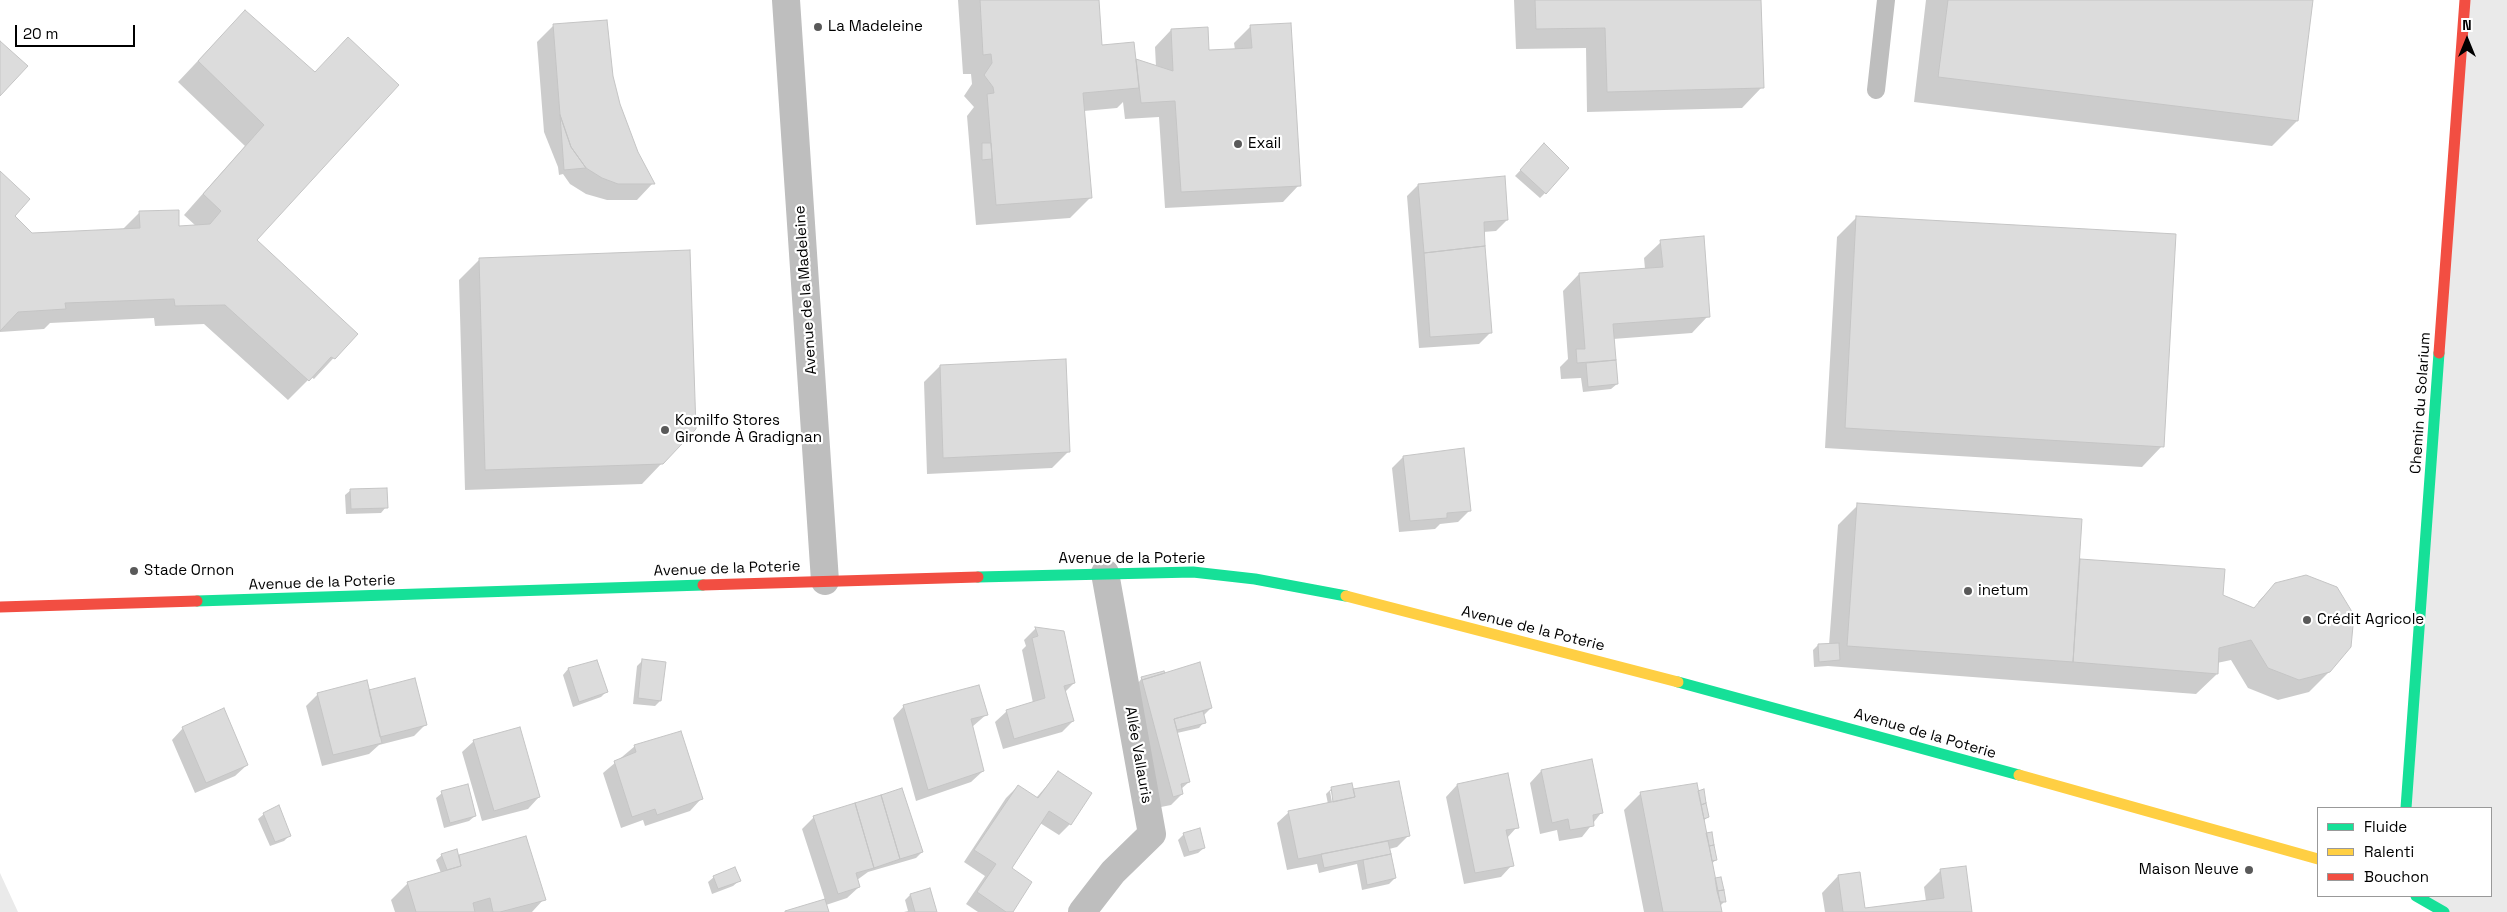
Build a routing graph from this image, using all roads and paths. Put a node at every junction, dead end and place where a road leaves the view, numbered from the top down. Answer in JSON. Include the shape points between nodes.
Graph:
{"nodes":[{"id":1,"x":786,"y":0,"type":"edge"},
{"id":2,"x":1886,"y":0,"type":"edge"},
{"id":3,"x":2465,"y":0,"type":"edge"},
{"id":4,"x":1876,"y":90,"type":"dead end"},
{"id":5,"x":1105,"y":573,"type":"junction"},
{"id":6,"x":825,"y":581,"type":"junction"},
{"id":7,"x":0,"y":608,"type":"edge"},
{"id":8,"x":2406,"y":807,"type":"edge"},
{"id":9,"x":2317,"y":859,"type":"edge"},
{"id":10,"x":2408,"y":897,"type":"edge"},
{"id":11,"x":2418,"y":897,"type":"edge"},
{"id":12,"x":1082,"y":912,"type":"edge"},
{"id":13,"x":2413,"y":912,"type":"edge"},
{"id":14,"x":2444,"y":912,"type":"edge"}],
"edges":[{"from":1,"to":6,"type":"street","name":"Avenue de la Madeleine"},
{"from":2,"to":4,"type":"lane"},
{"from":3,"to":8,"type":"street","name":"Chemin du Solarium"},
{"from":5,"to":6,"type":"street","name":"Avenue de la Poterie"},
{"from":5,"to":9,"type":"street","name":"Avenue de la Poterie","via":[[1194,572],[1255,579],[1341,595],[1771,706]]},
{"from":5,"to":12,"type":"street","name":"Allée Vallauris","via":[[1152,834],[1113,872]]},
{"from":6,"to":7,"type":"street","name":"Avenue de la Poterie"},
{"from":10,"to":13,"type":"street"},
{"from":11,"to":14,"type":"street"}]}
